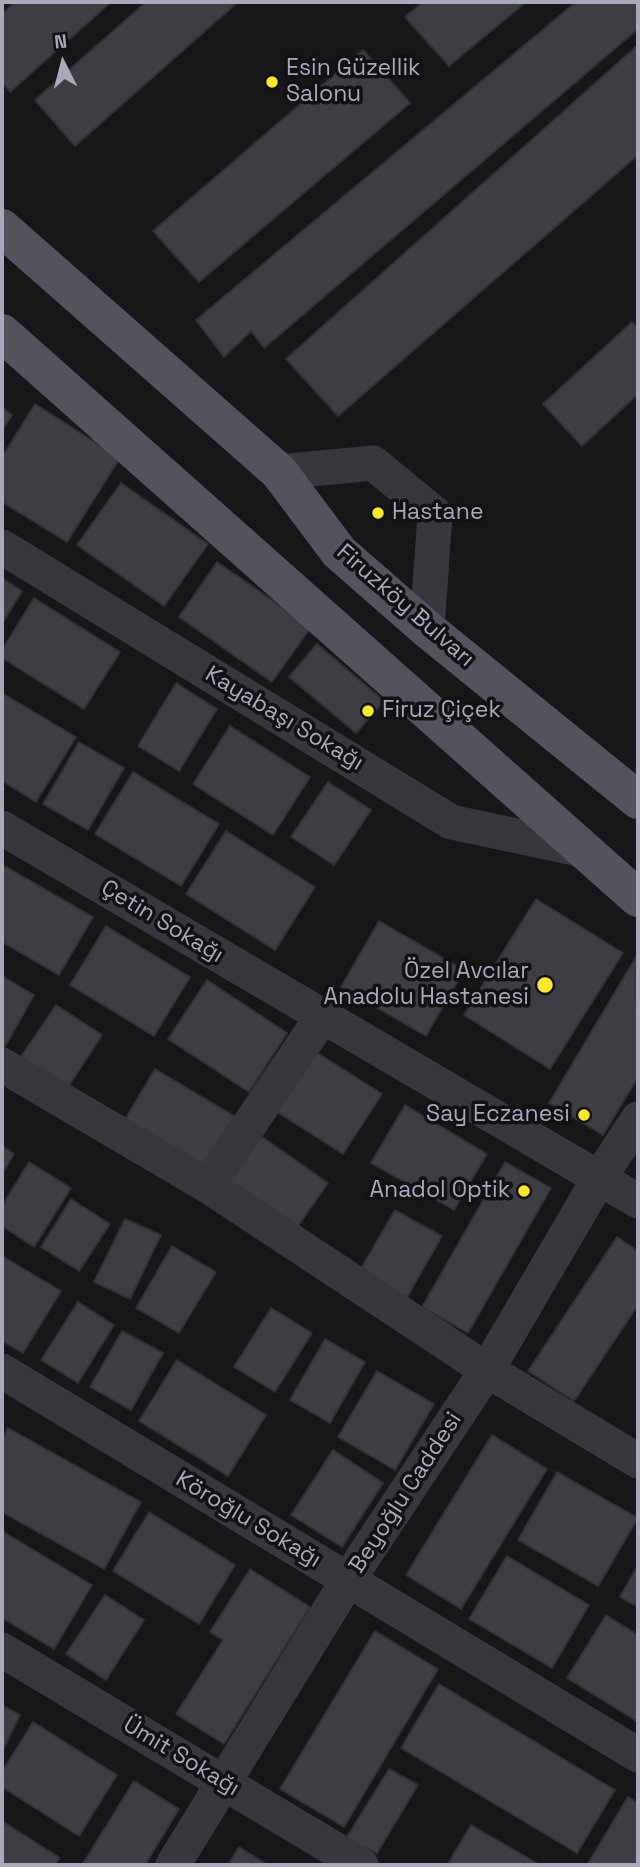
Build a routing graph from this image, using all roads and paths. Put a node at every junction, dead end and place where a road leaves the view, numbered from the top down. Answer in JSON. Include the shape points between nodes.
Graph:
{"nodes":[{"id":1,"x":2,"y":228,"type":"edge"},
{"id":2,"x":2,"y":260,"type":"edge"},
{"id":3,"x":2,"y":333,"type":"edge"},
{"id":4,"x":265,"y":459,"type":"junction"},
{"id":5,"x":2,"y":547,"type":"edge"},
{"id":6,"x":427,"y":629,"type":"junction"},
{"id":7,"x":638,"y":800,"type":"edge"},
{"id":8,"x":2,"y":828,"type":"edge"},
{"id":9,"x":583,"y":850,"type":"junction"},
{"id":10,"x":638,"y":898,"type":"edge"},
{"id":11,"x":322,"y":1017,"type":"junction"},
{"id":12,"x":2,"y":1065,"type":"edge"},
{"id":13,"x":638,"y":1119,"type":"edge"},
{"id":14,"x":600,"y":1177,"type":"junction"},
{"id":15,"x":208,"y":1186,"type":"junction"},
{"id":16,"x":638,"y":1201,"type":"edge"},
{"id":17,"x":487,"y":1370,"type":"junction"},
{"id":18,"x":2,"y":1371,"type":"edge"},
{"id":19,"x":638,"y":1461,"type":"edge"},
{"id":20,"x":348,"y":1580,"type":"junction"},
{"id":21,"x":2,"y":1650,"type":"edge"},
{"id":22,"x":638,"y":1755,"type":"edge"},
{"id":23,"x":224,"y":1783,"type":"junction"},
{"id":24,"x":173,"y":1865,"type":"edge"},
{"id":25,"x":361,"y":1865,"type":"edge"}],
"edges":[{"from":1,"to":4,"type":"main road","name":"Firuzköy Bulvarı"},
{"from":2,"to":4,"type":"main road","via":[[160,404],[203,432]]},
{"from":3,"to":9,"type":"main road"},
{"from":4,"to":6,"type":"main road","name":"Firuzköy Bulvarı","via":[[339,552]]},
{"from":4,"to":6,"type":"street","via":[[373,463],[435,514]]},
{"from":5,"to":9,"type":"street","name":"Kayabaşı Sokağı","via":[[452,822]]},
{"from":6,"to":7,"type":"main road","name":"Firuzköy Bulvarı"},
{"from":8,"to":11,"type":"street","name":"Çetin Sokağı"},
{"from":9,"to":10,"type":"main road"},
{"from":11,"to":14,"type":"street","name":"Çetin Sokağı"},
{"from":11,"to":15,"type":"street"},
{"from":12,"to":15,"type":"street"},
{"from":13,"to":14,"type":"street","name":"Beyoğlu Caddesi"},
{"from":14,"to":16,"type":"street","name":"Çetin Sokağı"},
{"from":14,"to":17,"type":"street","name":"Beyoğlu Caddesi"},
{"from":15,"to":17,"type":"street"},
{"from":17,"to":19,"type":"street"},
{"from":17,"to":20,"type":"street","name":"Beyoğlu Caddesi"},
{"from":18,"to":20,"type":"street","name":"Köroğlu Sokağı"},
{"from":20,"to":22,"type":"street","name":"Köroğlu Sokağı"},
{"from":20,"to":23,"type":"street","name":"Beyoğlu Caddesi"},
{"from":21,"to":23,"type":"street","name":"Ümit Sokağı"},
{"from":23,"to":24,"type":"street","name":"Beyoğlu Caddesi"},
{"from":23,"to":25,"type":"street","name":"Ümit Sokağı"}]}
